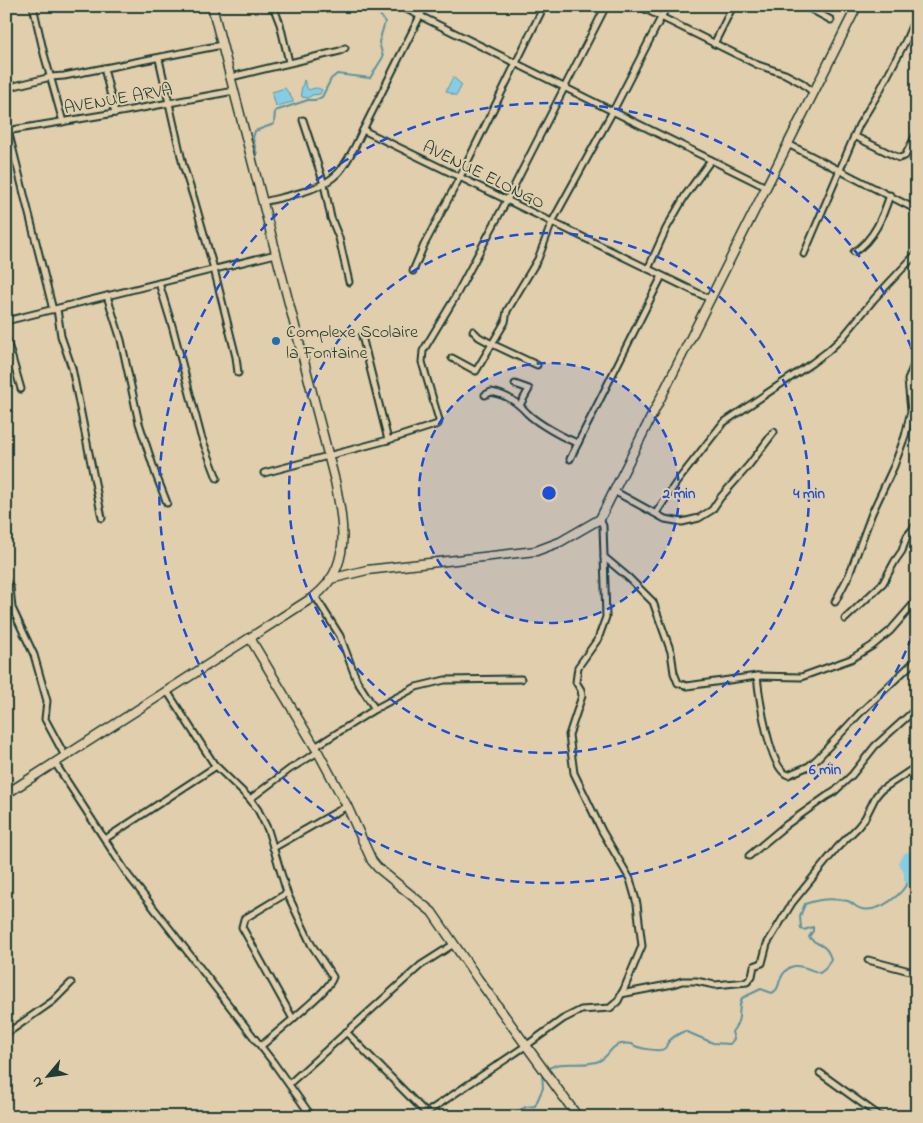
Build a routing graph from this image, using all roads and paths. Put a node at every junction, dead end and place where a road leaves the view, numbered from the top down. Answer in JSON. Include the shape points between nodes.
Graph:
{"nodes":[{"id":1,"x":34,"y":6,"type":"edge"},
{"id":2,"x":212,"y":6,"type":"edge"},
{"id":3,"x":274,"y":6,"type":"edge"},
{"id":4,"x":400,"y":6,"type":"edge"},
{"id":5,"x":426,"y":6,"type":"edge"},
{"id":6,"x":544,"y":6,"type":"edge"},
{"id":7,"x":606,"y":6,"type":"edge"},
{"id":8,"x":639,"y":6,"type":"edge"},
{"id":9,"x":667,"y":6,"type":"edge"},
{"id":10,"x":733,"y":6,"type":"edge"},
{"id":11,"x":805,"y":6,"type":"edge"},
{"id":12,"x":857,"y":6,"type":"edge"},
{"id":13,"x":917,"y":14,"type":"edge"},
{"id":14,"x":421,"y":16,"type":"junction"},
{"id":15,"x":662,"y":17,"type":"junction"},
{"id":16,"x":831,"y":20,"type":"dead end"},
{"id":17,"x":714,"y":44,"type":"junction"},
{"id":18,"x":222,"y":45,"type":"junction"},
{"id":19,"x":345,"y":48,"type":"dead end"},
{"id":20,"x":159,"y":59,"type":"junction"},
{"id":21,"x":289,"y":62,"type":"junction"},
{"id":22,"x":516,"y":63,"type":"junction"},
{"id":23,"x":104,"y":68,"type":"junction"},
{"id":24,"x":51,"y":77,"type":"junction"},
{"id":25,"x":231,"y":78,"type":"junction"},
{"id":26,"x":564,"y":87,"type":"junction"},
{"id":27,"x":6,"y":88,"type":"edge"},
{"id":28,"x":234,"y":91,"type":"junction"},
{"id":29,"x":814,"y":93,"type":"junction"},
{"id":30,"x":169,"y":104,"type":"junction"},
{"id":31,"x":613,"y":111,"type":"junction"},
{"id":32,"x":114,"y":113,"type":"junction"},
{"id":33,"x":303,"y":120,"type":"dead end"},
{"id":34,"x":6,"y":122,"type":"edge"},
{"id":35,"x":63,"y":122,"type":"junction"},
{"id":36,"x":363,"y":130,"type":"junction"},
{"id":37,"x":7,"y":131,"type":"edge"},
{"id":38,"x":917,"y":133,"type":"edge"},
{"id":39,"x":854,"y":136,"type":"junction"},
{"id":40,"x":788,"y":144,"type":"junction"},
{"id":41,"x":711,"y":160,"type":"junction"},
{"id":42,"x":839,"y":170,"type":"junction"},
{"id":43,"x":460,"y":177,"type":"junction"},
{"id":44,"x":324,"y":184,"type":"junction"},
{"id":45,"x":766,"y":187,"type":"junction"},
{"id":46,"x":890,"y":196,"type":"junction"},
{"id":47,"x":507,"y":200,"type":"junction"},
{"id":48,"x":263,"y":202,"type":"junction"},
{"id":49,"x":917,"y":210,"type":"edge"},
{"id":50,"x":552,"y":222,"type":"junction"},
{"id":51,"x":854,"y":252,"type":"dead end"},
{"id":52,"x":917,"y":253,"type":"edge"},
{"id":53,"x":276,"y":254,"type":"junction"},
{"id":54,"x":804,"y":254,"type":"dead end"},
{"id":55,"x":214,"y":269,"type":"junction"},
{"id":56,"x":648,"y":269,"type":"junction"},
{"id":57,"x":413,"y":271,"type":"dead end"},
{"id":58,"x":662,"y":276,"type":"junction"},
{"id":59,"x":349,"y":282,"type":"dead end"},
{"id":60,"x":159,"y":283,"type":"junction"},
{"id":61,"x":107,"y":296,"type":"junction"},
{"id":62,"x":710,"y":299,"type":"junction"},
{"id":63,"x":55,"y":309,"type":"junction"},
{"id":64,"x":6,"y":321,"type":"edge"},
{"id":65,"x":473,"y":331,"type":"dead end"},
{"id":66,"x":362,"y":336,"type":"dead end"},
{"id":67,"x":6,"y":337,"type":"edge"},
{"id":68,"x":492,"y":344,"type":"junction"},
{"id":69,"x":917,"y":357,"type":"edge"},
{"id":70,"x":452,"y":358,"type":"dead end"},
{"id":71,"x":537,"y":366,"type":"dead end"},
{"id":72,"x":238,"y":373,"type":"dead end"},
{"id":73,"x":515,"y":384,"type":"dead end"},
{"id":74,"x":22,"y":389,"type":"dead end"},
{"id":75,"x":485,"y":395,"type":"dead end"},
{"id":76,"x":520,"y":405,"type":"junction"},
{"id":77,"x":774,"y":432,"type":"dead end"},
{"id":78,"x":388,"y":440,"type":"junction"},
{"id":79,"x":578,"y":443,"type":"junction"},
{"id":80,"x":329,"y":456,"type":"junction"},
{"id":81,"x":570,"y":459,"type":"dead end"},
{"id":82,"x":264,"y":473,"type":"dead end"},
{"id":83,"x":217,"y":478,"type":"dead end"},
{"id":84,"x":614,"y":491,"type":"junction"},
{"id":85,"x":167,"y":503,"type":"dead end"},
{"id":86,"x":656,"y":513,"type":"junction"},
{"id":87,"x":102,"y":518,"type":"dead end"},
{"id":88,"x":600,"y":519,"type":"junction"},
{"id":89,"x":917,"y":524,"type":"edge"},
{"id":90,"x":604,"y":556,"type":"junction"},
{"id":91,"x":330,"y":579,"type":"junction"},
{"id":92,"x":6,"y":581,"type":"edge"},
{"id":93,"x":315,"y":596,"type":"junction"},
{"id":94,"x":917,"y":600,"type":"edge"},
{"id":95,"x":835,"y":602,"type":"dead end"},
{"id":96,"x":845,"y":620,"type":"dead end"},
{"id":97,"x":250,"y":638,"type":"junction"},
{"id":98,"x":917,"y":659,"type":"edge"},
{"id":99,"x":757,"y":676,"type":"junction"},
{"id":100,"x":521,"y":680,"type":"dead end"},
{"id":101,"x":167,"y":691,"type":"junction"},
{"id":102,"x":917,"y":708,"type":"edge"},
{"id":103,"x":375,"y":709,"type":"junction"},
{"id":104,"x":316,"y":750,"type":"junction"},
{"id":105,"x":65,"y":756,"type":"junction"},
{"id":106,"x":55,"y":763,"type":"junction"},
{"id":107,"x":917,"y":766,"type":"edge"},
{"id":108,"x":215,"y":767,"type":"dead end"},
{"id":109,"x":6,"y":794,"type":"edge"},
{"id":110,"x":250,"y":799,"type":"junction"},
{"id":111,"x":346,"y":806,"type":"junction"},
{"id":112,"x":105,"y":839,"type":"junction"},
{"id":113,"x":273,"y":848,"type":"junction"},
{"id":114,"x":749,"y":856,"type":"dead end"},
{"id":115,"x":287,"y":893,"type":"junction"},
{"id":116,"x":454,"y":944,"type":"junction"},
{"id":117,"x":868,"y":960,"type":"dead end"},
{"id":118,"x":917,"y":974,"type":"edge"},
{"id":119,"x":71,"y":983,"type":"dead end"},
{"id":120,"x":621,"y":994,"type":"junction"},
{"id":121,"x":292,"y":1019,"type":"junction"},
{"id":122,"x":346,"y":1032,"type":"junction"},
{"id":123,"x":6,"y":1034,"type":"edge"},
{"id":124,"x":527,"y":1045,"type":"junction"},
{"id":125,"x":261,"y":1046,"type":"junction"},
{"id":126,"x":820,"y":1073,"type":"dead end"},
{"id":127,"x":289,"y":1084,"type":"junction"},
{"id":128,"x":424,"y":1115,"type":"edge"},
{"id":129,"x":312,"y":1117,"type":"edge"},
{"id":130,"x":578,"y":1117,"type":"edge"},
{"id":131,"x":881,"y":1117,"type":"edge"}],
"edges":[{"from":1,"to":24,"type":"street"},
{"from":2,"to":18,"type":"street"},
{"from":3,"to":21,"type":"street"},
{"from":4,"to":14,"type":"street"},
{"from":5,"to":14,"type":"street"},
{"from":6,"to":22,"type":"street"},
{"from":7,"to":26,"type":"street"},
{"from":8,"to":15,"type":"street"},
{"from":9,"to":15,"type":"street"},
{"from":10,"to":17,"type":"street"},
{"from":11,"to":16,"type":"street"},
{"from":12,"to":29,"type":"street"},
{"from":13,"to":39,"type":"street"},
{"from":14,"to":22,"type":"street"},
{"from":14,"to":36,"type":"street"},
{"from":15,"to":17,"type":"street"},
{"from":15,"to":31,"type":"street"},
{"from":17,"to":29,"type":"street","via":[[758,66],[785,74]]},
{"from":18,"to":20,"type":"street"},
{"from":18,"to":25,"type":"street"},
{"from":19,"to":21,"type":"street"},
{"from":20,"to":23,"type":"street"},
{"from":20,"to":30,"type":"street"},
{"from":21,"to":25,"type":"street"},
{"from":22,"to":26,"type":"street"},
{"from":22,"to":43,"type":"street"},
{"from":23,"to":24,"type":"street"},
{"from":23,"to":32,"type":"street"},
{"from":24,"to":27,"type":"street"},
{"from":24,"to":35,"type":"street"},
{"from":25,"to":28,"type":"street"},
{"from":26,"to":31,"type":"street"},
{"from":26,"to":47,"type":"street"},
{"from":28,"to":30,"type":"street","name":"AVENUE ARVA"},
{"from":28,"to":48,"type":"street"},
{"from":29,"to":40,"type":"street"},
{"from":30,"to":32,"type":"street","name":"AVENUE ARVA"},
{"from":30,"to":55,"type":"street","via":[[183,165]]},
{"from":31,"to":41,"type":"street"},
{"from":31,"to":50,"type":"street"},
{"from":32,"to":35,"type":"street","name":"AVENUE ARVA"},
{"from":33,"to":44,"type":"street"},
{"from":34,"to":37,"type":"street"},
{"from":35,"to":37,"type":"street","name":"AVENUE ARVA"},
{"from":36,"to":43,"type":"street","name":"AVENUE ELONGO"},
{"from":36,"to":44,"type":"street","via":[[344,165]]},
{"from":37,"to":63,"type":"street"},
{"from":38,"to":39,"type":"street","via":[[904,156],[899,158]]},
{"from":39,"to":42,"type":"street"},
{"from":40,"to":42,"type":"street"},
{"from":40,"to":45,"type":"street"},
{"from":41,"to":45,"type":"street"},
{"from":41,"to":56,"type":"street","via":[[685,196]]},
{"from":42,"to":46,"type":"street"},
{"from":42,"to":54,"type":"street"},
{"from":43,"to":47,"type":"street","name":"AVENUE ELONGO"},
{"from":43,"to":57,"type":"street"},
{"from":44,"to":48,"type":"street"},
{"from":44,"to":59,"type":"street"},
{"from":45,"to":62,"type":"street"},
{"from":46,"to":49,"type":"street"},
{"from":46,"to":51,"type":"street","via":[[872,234]]},
{"from":47,"to":50,"type":"street","name":"AVENUE ELONGO"},
{"from":47,"to":78,"type":"street","via":[[423,351],[422,362],[438,424]]},
{"from":48,"to":53,"type":"street"},
{"from":50,"to":56,"type":"street","name":"AVENUE ELONGO"},
{"from":50,"to":68,"type":"street","via":[[538,259]]},
{"from":52,"to":86,"type":"street","via":[[843,337],[812,363],[724,423]]},
{"from":53,"to":55,"type":"street"},
{"from":53,"to":80,"type":"street"},
{"from":55,"to":60,"type":"street"},
{"from":55,"to":72,"type":"street"},
{"from":56,"to":58,"type":"street","name":"AVENUE ELONGO"},
{"from":58,"to":62,"type":"street","name":"AVENUE ELONGO"},
{"from":58,"to":79,"type":"street"},
{"from":60,"to":61,"type":"street"},
{"from":60,"to":83,"type":"street","via":[[201,436]]},
{"from":61,"to":63,"type":"street"},
{"from":61,"to":85,"type":"street","via":[[121,340],[139,423]]},
{"from":62,"to":84,"type":"street"},
{"from":63,"to":64,"type":"street"},
{"from":63,"to":87,"type":"street","via":[[72,368]]},
{"from":65,"to":68,"type":"street"},
{"from":66,"to":78,"type":"street"},
{"from":67,"to":74,"type":"street"},
{"from":68,"to":70,"type":"street","via":[[476,371]]},
{"from":68,"to":71,"type":"street"},
{"from":69,"to":95,"type":"street","via":[[908,380],[911,411],[905,436]]},
{"from":73,"to":76,"type":"street","via":[[529,389]]},
{"from":75,"to":76,"type":"street","via":[[491,392],[506,396]]},
{"from":76,"to":79,"type":"street","via":[[557,433]]},
{"from":77,"to":86,"type":"street","via":[[712,510],[699,518],[682,522],[665,519]]},
{"from":78,"to":80,"type":"street"},
{"from":79,"to":81,"type":"street"},
{"from":80,"to":82,"type":"street"},
{"from":80,"to":91,"type":"street","via":[[344,530],[340,558]]},
{"from":84,"to":86,"type":"street"},
{"from":84,"to":88,"type":"street"},
{"from":88,"to":90,"type":"street"},
{"from":88,"to":91,"type":"street","via":[[560,542],[536,551],[367,570]]},
{"from":89,"to":96,"type":"street","via":[[907,536],[883,583]]},
{"from":90,"to":99,"type":"street","via":[[652,602],[671,652],[678,683],[687,686]]},
{"from":90,"to":120,"type":"street","via":[[606,620],[598,639],[578,667],[576,682],[582,696],[569,738],[576,776],[602,831],[629,877],[637,904],[642,946]]},
{"from":91,"to":93,"type":"street"},
{"from":92,"to":105,"type":"street","via":[[10,587],[12,608],[34,655],[47,701],[45,720]]},
{"from":93,"to":97,"type":"street"},
{"from":93,"to":103,"type":"street","via":[[340,636],[357,681]]},
{"from":94,"to":99,"type":"street","via":[[890,631],[851,660],[801,677]]},
{"from":97,"to":101,"type":"street"},
{"from":97,"to":104,"type":"street"},
{"from":98,"to":99,"type":"street","via":[[860,713],[817,760],[788,775],[778,764],[770,744]]},
{"from":100,"to":103,"type":"street","via":[[445,680],[410,690]]},
{"from":101,"to":105,"type":"street"},
{"from":101,"to":110,"type":"street","via":[[214,764]]},
{"from":102,"to":114,"type":"street","via":[[874,746],[834,792],[786,825]]},
{"from":103,"to":104,"type":"street"},
{"from":104,"to":110,"type":"street"},
{"from":104,"to":111,"type":"street"},
{"from":105,"to":106,"type":"street"},
{"from":106,"to":109,"type":"street"},
{"from":106,"to":112,"type":"street"},
{"from":107,"to":120,"type":"street","via":[[881,790],[858,827],[792,902],[767,944],[762,963],[754,966],[747,982],[715,985],[682,981]]},
{"from":108,"to":112,"type":"street"},
{"from":110,"to":113,"type":"street","via":[[268,830]]},
{"from":111,"to":113,"type":"street"},
{"from":111,"to":116,"type":"street","via":[[372,861],[428,908]]},
{"from":112,"to":125,"type":"street","via":[[128,875]]},
{"from":113,"to":115,"type":"street"},
{"from":115,"to":121,"type":"street","via":[[311,944],[333,976],[327,987]]},
{"from":115,"to":121,"type":"street","via":[[244,919],[242,927]]},
{"from":116,"to":122,"type":"street","via":[[421,965]]},
{"from":116,"to":124,"type":"street"},
{"from":117,"to":118,"type":"street"},
{"from":119,"to":123,"type":"street","via":[[53,1001]]},
{"from":120,"to":124,"type":"street","via":[[610,1008],[581,1010]]},
{"from":121,"to":125,"type":"street"},
{"from":122,"to":127,"type":"street"},
{"from":122,"to":128,"type":"street"},
{"from":124,"to":128,"type":"street"},
{"from":124,"to":130,"type":"street"},
{"from":125,"to":127,"type":"street"},
{"from":126,"to":131,"type":"street"},
{"from":127,"to":129,"type":"street"}]}
